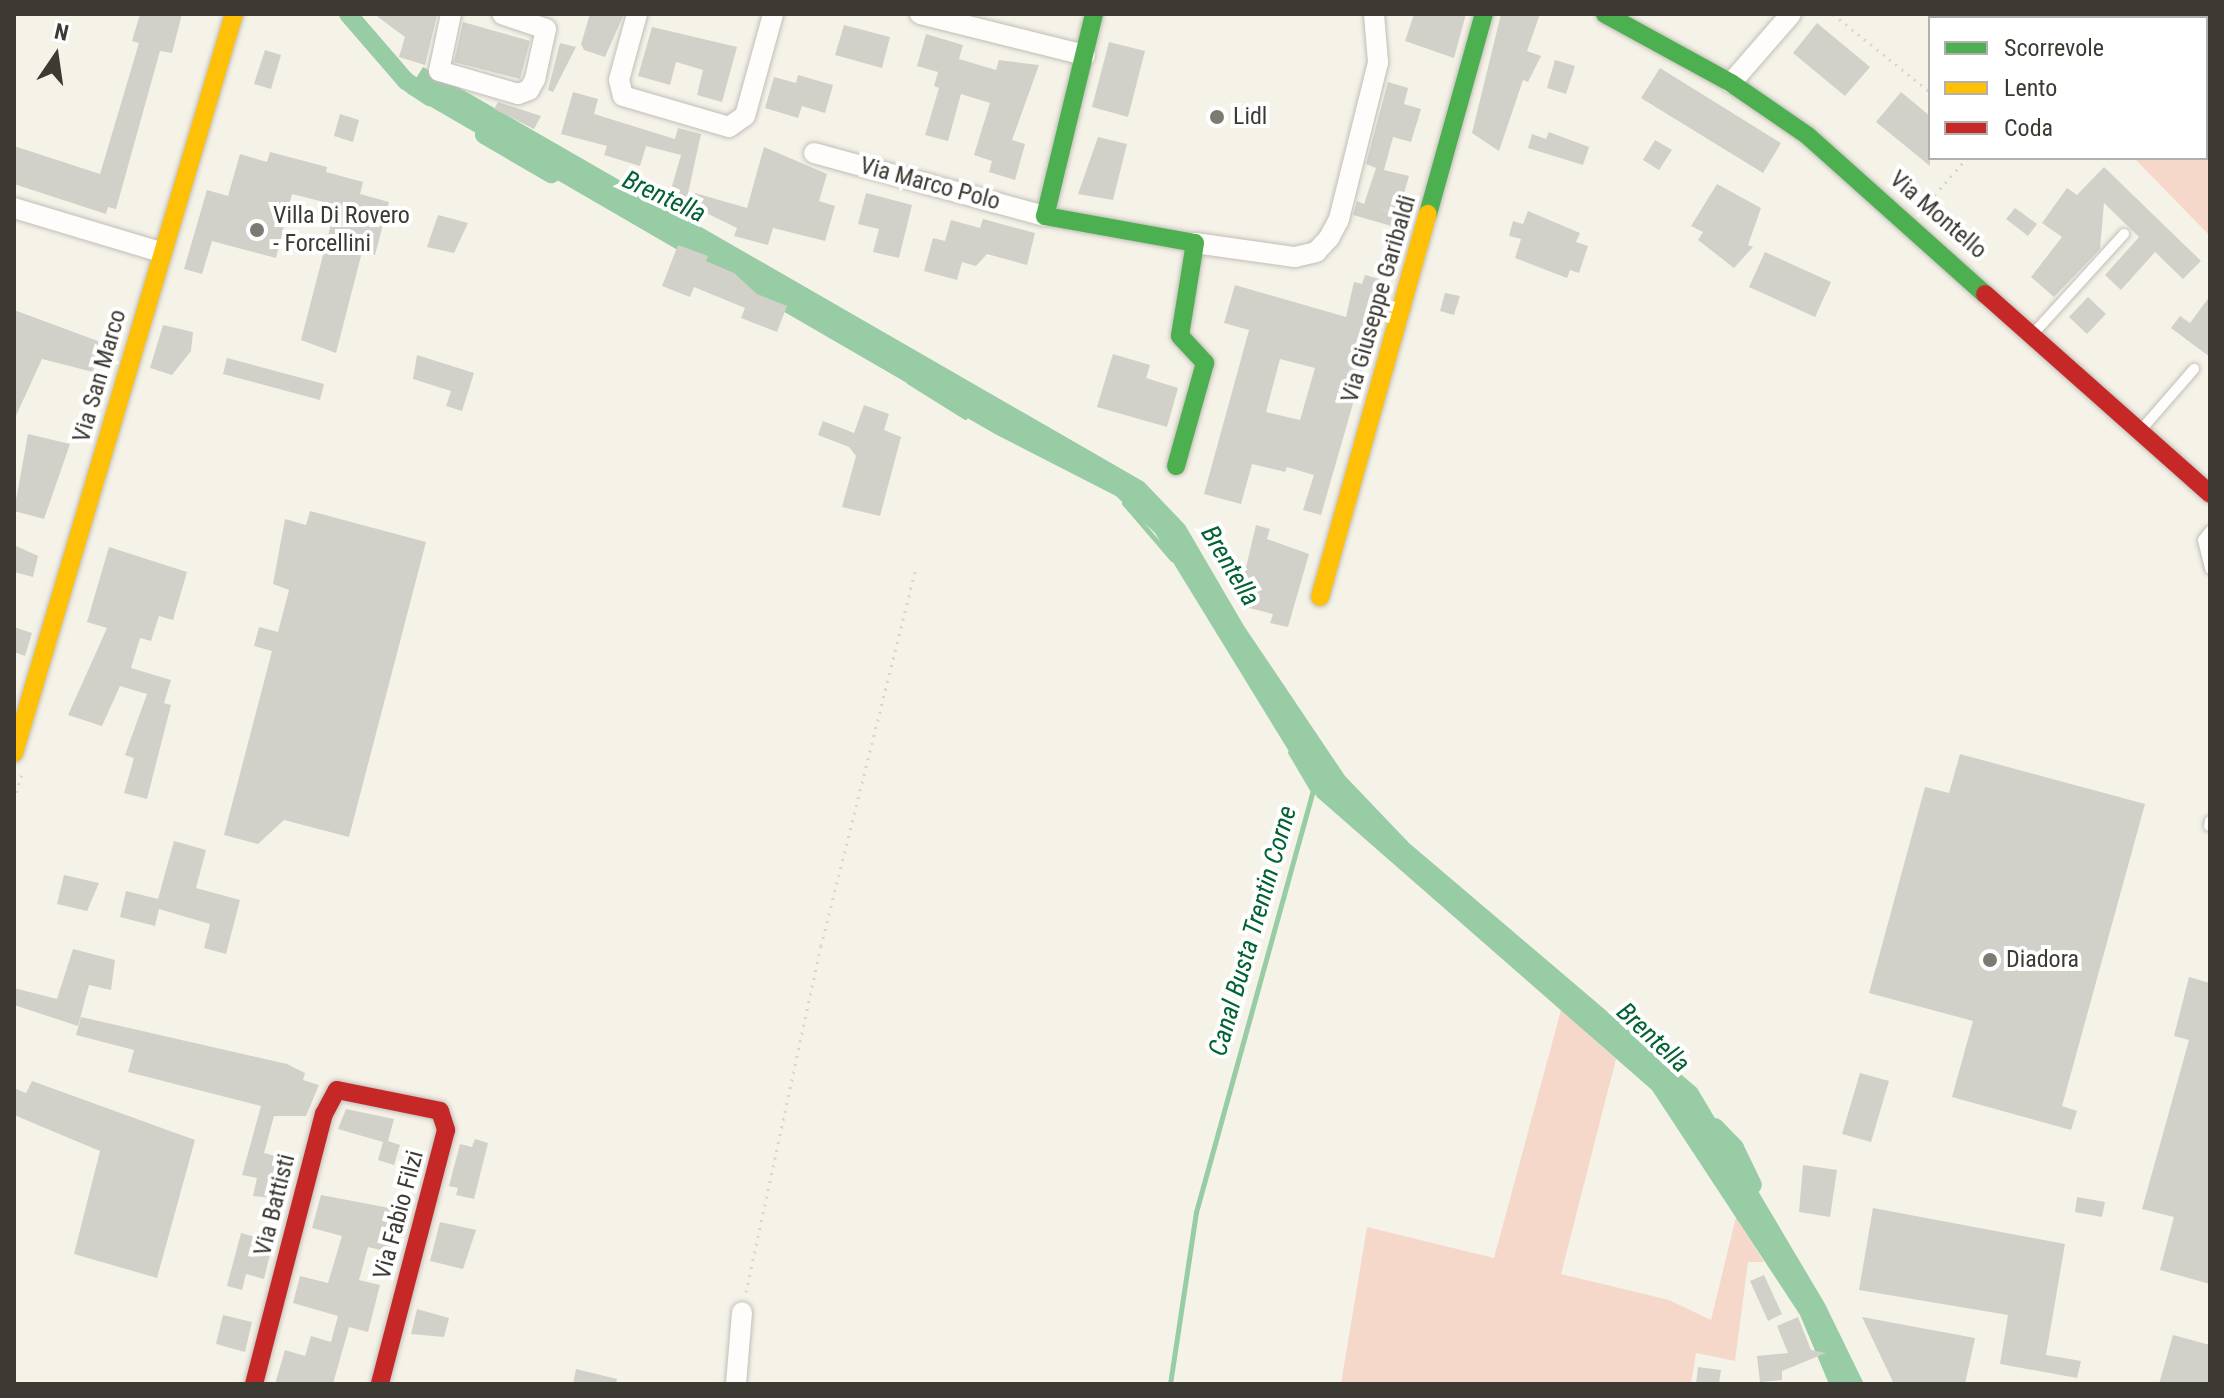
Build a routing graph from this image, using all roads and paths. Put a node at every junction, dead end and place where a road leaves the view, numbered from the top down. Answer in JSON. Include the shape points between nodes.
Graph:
{"nodes":[{"id":1,"x":234,"y":14,"type":"edge"},
{"id":2,"x":451,"y":14,"type":"edge"},
{"id":3,"x":505,"y":14,"type":"edge"},
{"id":4,"x":637,"y":14,"type":"edge"},
{"id":5,"x":773,"y":14,"type":"edge"},
{"id":6,"x":920,"y":14,"type":"edge"},
{"id":7,"x":1094,"y":14,"type":"edge"},
{"id":8,"x":1374,"y":14,"type":"edge"},
{"id":9,"x":1484,"y":14,"type":"edge"},
{"id":10,"x":1605,"y":14,"type":"edge"},
{"id":11,"x":1791,"y":14,"type":"edge"},
{"id":12,"x":1833,"y":14,"type":"edge"},
{"id":13,"x":1085,"y":55,"type":"junction"},
{"id":14,"x":1731,"y":83,"type":"junction"},
{"id":15,"x":1928,"y":90,"type":"edge"},
{"id":16,"x":814,"y":153,"type":"dead end"},
{"id":17,"x":1965,"y":160,"type":"edge"},
{"id":18,"x":14,"y":208,"type":"edge"},
{"id":19,"x":1923,"y":214,"type":"dead end"},
{"id":20,"x":1045,"y":216,"type":"junction"},
{"id":21,"x":2124,"y":234,"type":"dead end"},
{"id":22,"x":1195,"y":243,"type":"junction"},
{"id":23,"x":161,"y":252,"type":"junction"},
{"id":24,"x":2034,"y":333,"type":"junction"},
{"id":25,"x":2194,"y":369,"type":"dead end"},
{"id":26,"x":2141,"y":430,"type":"junction"},
{"id":27,"x":1176,"y":466,"type":"dead end"},
{"id":28,"x":2210,"y":494,"type":"edge"},
{"id":29,"x":2210,"y":531,"type":"edge"},
{"id":30,"x":916,"y":568,"type":"dead end"},
{"id":31,"x":2210,"y":569,"type":"edge"},
{"id":32,"x":1320,"y":597,"type":"dead end"},
{"id":33,"x":14,"y":753,"type":"edge"},
{"id":34,"x":387,"y":1097,"type":"joint"},
{"id":35,"x":742,"y":1312,"type":"joint"},
{"id":36,"x":254,"y":1384,"type":"edge"},
{"id":37,"x":380,"y":1384,"type":"edge"},
{"id":38,"x":736,"y":1384,"type":"edge"}],
"edges":[{"from":1,"to":23,"type":"street","name":"Via San Marco"},
{"from":2,"to":3,"type":"street","via":[[439,71],[518,94],[529,90],[535,79],[546,29]]},
{"from":4,"to":5,"type":"street","via":[[619,80],[623,96],[729,127],[745,116]]},
{"from":6,"to":13,"type":"street"},
{"from":7,"to":13,"type":"street"},
{"from":8,"to":22,"type":"street","via":[[1378,62],[1339,219],[1329,238],[1316,252],[1295,257]]},
{"from":9,"to":32,"type":"street","name":"Via Giuseppe Garibaldi"},
{"from":10,"to":14,"type":"street","name":"Via Montello"},
{"from":11,"to":14,"type":"street"},
{"from":12,"to":15,"type":"path"},
{"from":13,"to":20,"type":"street"},
{"from":14,"to":24,"type":"street","name":"Via Montello","via":[[1818,144]]},
{"from":16,"to":20,"type":"street","name":"Via Marco Polo"},
{"from":17,"to":19,"type":"path"},
{"from":18,"to":23,"type":"street"},
{"from":20,"to":22,"type":"street","name":"Via Marco Polo"},
{"from":21,"to":24,"type":"lane"},
{"from":22,"to":27,"type":"street","via":[[1180,336],[1181,343],[1201,352],[1205,363]]},
{"from":23,"to":33,"type":"street","name":"Via San Marco"},
{"from":24,"to":26,"type":"street","name":"Via Montello"},
{"from":25,"to":26,"type":"lane"},
{"from":26,"to":28,"type":"street","name":"Via Montello"},
{"from":29,"to":31,"type":"lane","via":[[2203,540]]},
{"from":30,"to":35,"type":"path","via":[[821,946]]},
{"from":34,"to":36,"type":"street","name":"Via Battisti","via":[[337,1090],[324,1114]]},
{"from":34,"to":37,"type":"street","name":"Via Fabio Filzi","via":[[440,1111],[446,1130]]},
{"from":35,"to":38,"type":"street"}]}
